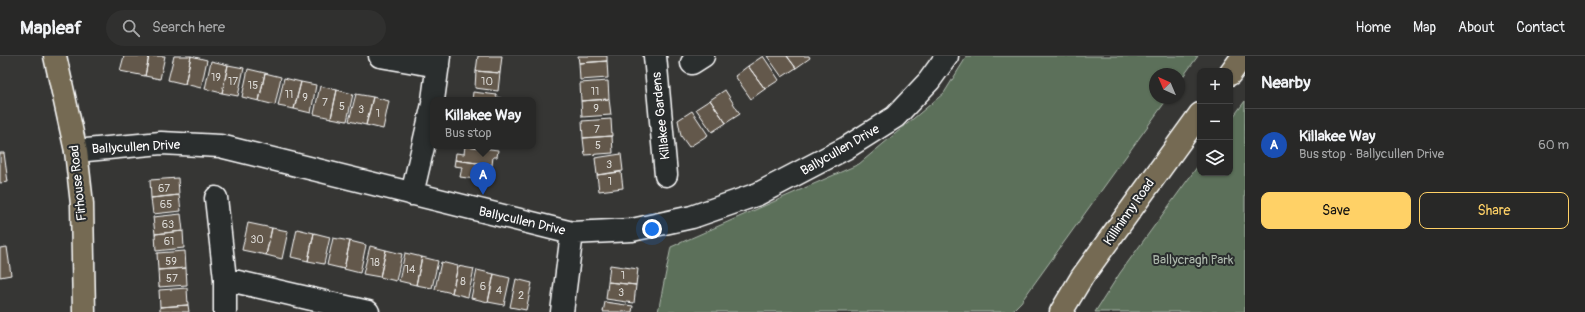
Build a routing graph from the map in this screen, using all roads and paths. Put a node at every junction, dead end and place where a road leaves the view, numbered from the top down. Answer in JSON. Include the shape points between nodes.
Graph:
{"nodes":[{"id":1,"x":55,"y":56,"type":"edge"},
{"id":2,"x":380,"y":56,"type":"edge"},
{"id":3,"x":655,"y":56,"type":"edge"},
{"id":4,"x":947,"y":56,"type":"edge"},
{"id":5,"x":1243,"y":56,"type":"edge"},
{"id":6,"x":438,"y":61,"type":"edge"},
{"id":7,"x":1233,"y":70,"type":"edge"},
{"id":8,"x":434,"y":97,"type":"edge"},
{"id":9,"x":430,"y":117,"type":"edge"},
{"id":10,"x":1197,"y":118,"type":"edge"},
{"id":11,"x":76,"y":151,"type":"junction"},
{"id":12,"x":666,"y":175,"type":"dead end"},
{"id":13,"x":412,"y":194,"type":"junction"},
{"id":14,"x":216,"y":198,"type":"dead end"},
{"id":15,"x":572,"y":233,"type":"junction"},
{"id":16,"x":225,"y":279,"type":"junction"},
{"id":17,"x":84,"y":312,"type":"edge"},
{"id":18,"x":225,"y":312,"type":"edge"},
{"id":19,"x":368,"y":312,"type":"edge"},
{"id":20,"x":562,"y":312,"type":"edge"},
{"id":21,"x":1061,"y":312,"type":"edge"}],
"edges":[{"from":1,"to":11,"type":"main road","name":"Firhouse Road"},
{"from":2,"to":6,"type":"street"},
{"from":3,"to":12,"type":"street","name":"Killakee Gardens"},
{"from":4,"to":15,"type":"street","name":"Ballycullen Drive","via":[[929,81],[895,117],[846,148],[758,194],[663,224],[632,230]]},
{"from":5,"to":7,"type":"main road"},
{"from":6,"to":8,"type":"street"},
{"from":9,"to":13,"type":"street"},
{"from":10,"to":21,"type":"main road","name":"Killininny Road","via":[[1082,277]]},
{"from":11,"to":13,"type":"street","name":"Ballycullen Drive","via":[[161,144],[220,146]]},
{"from":11,"to":17,"type":"main road","name":"Firhouse Road","via":[[82,204]]},
{"from":13,"to":15,"type":"street","name":"Ballycullen Drive"},
{"from":14,"to":16,"type":"street"},
{"from":15,"to":20,"type":"street"},
{"from":16,"to":18,"type":"street"},
{"from":16,"to":19,"type":"street"}]}
